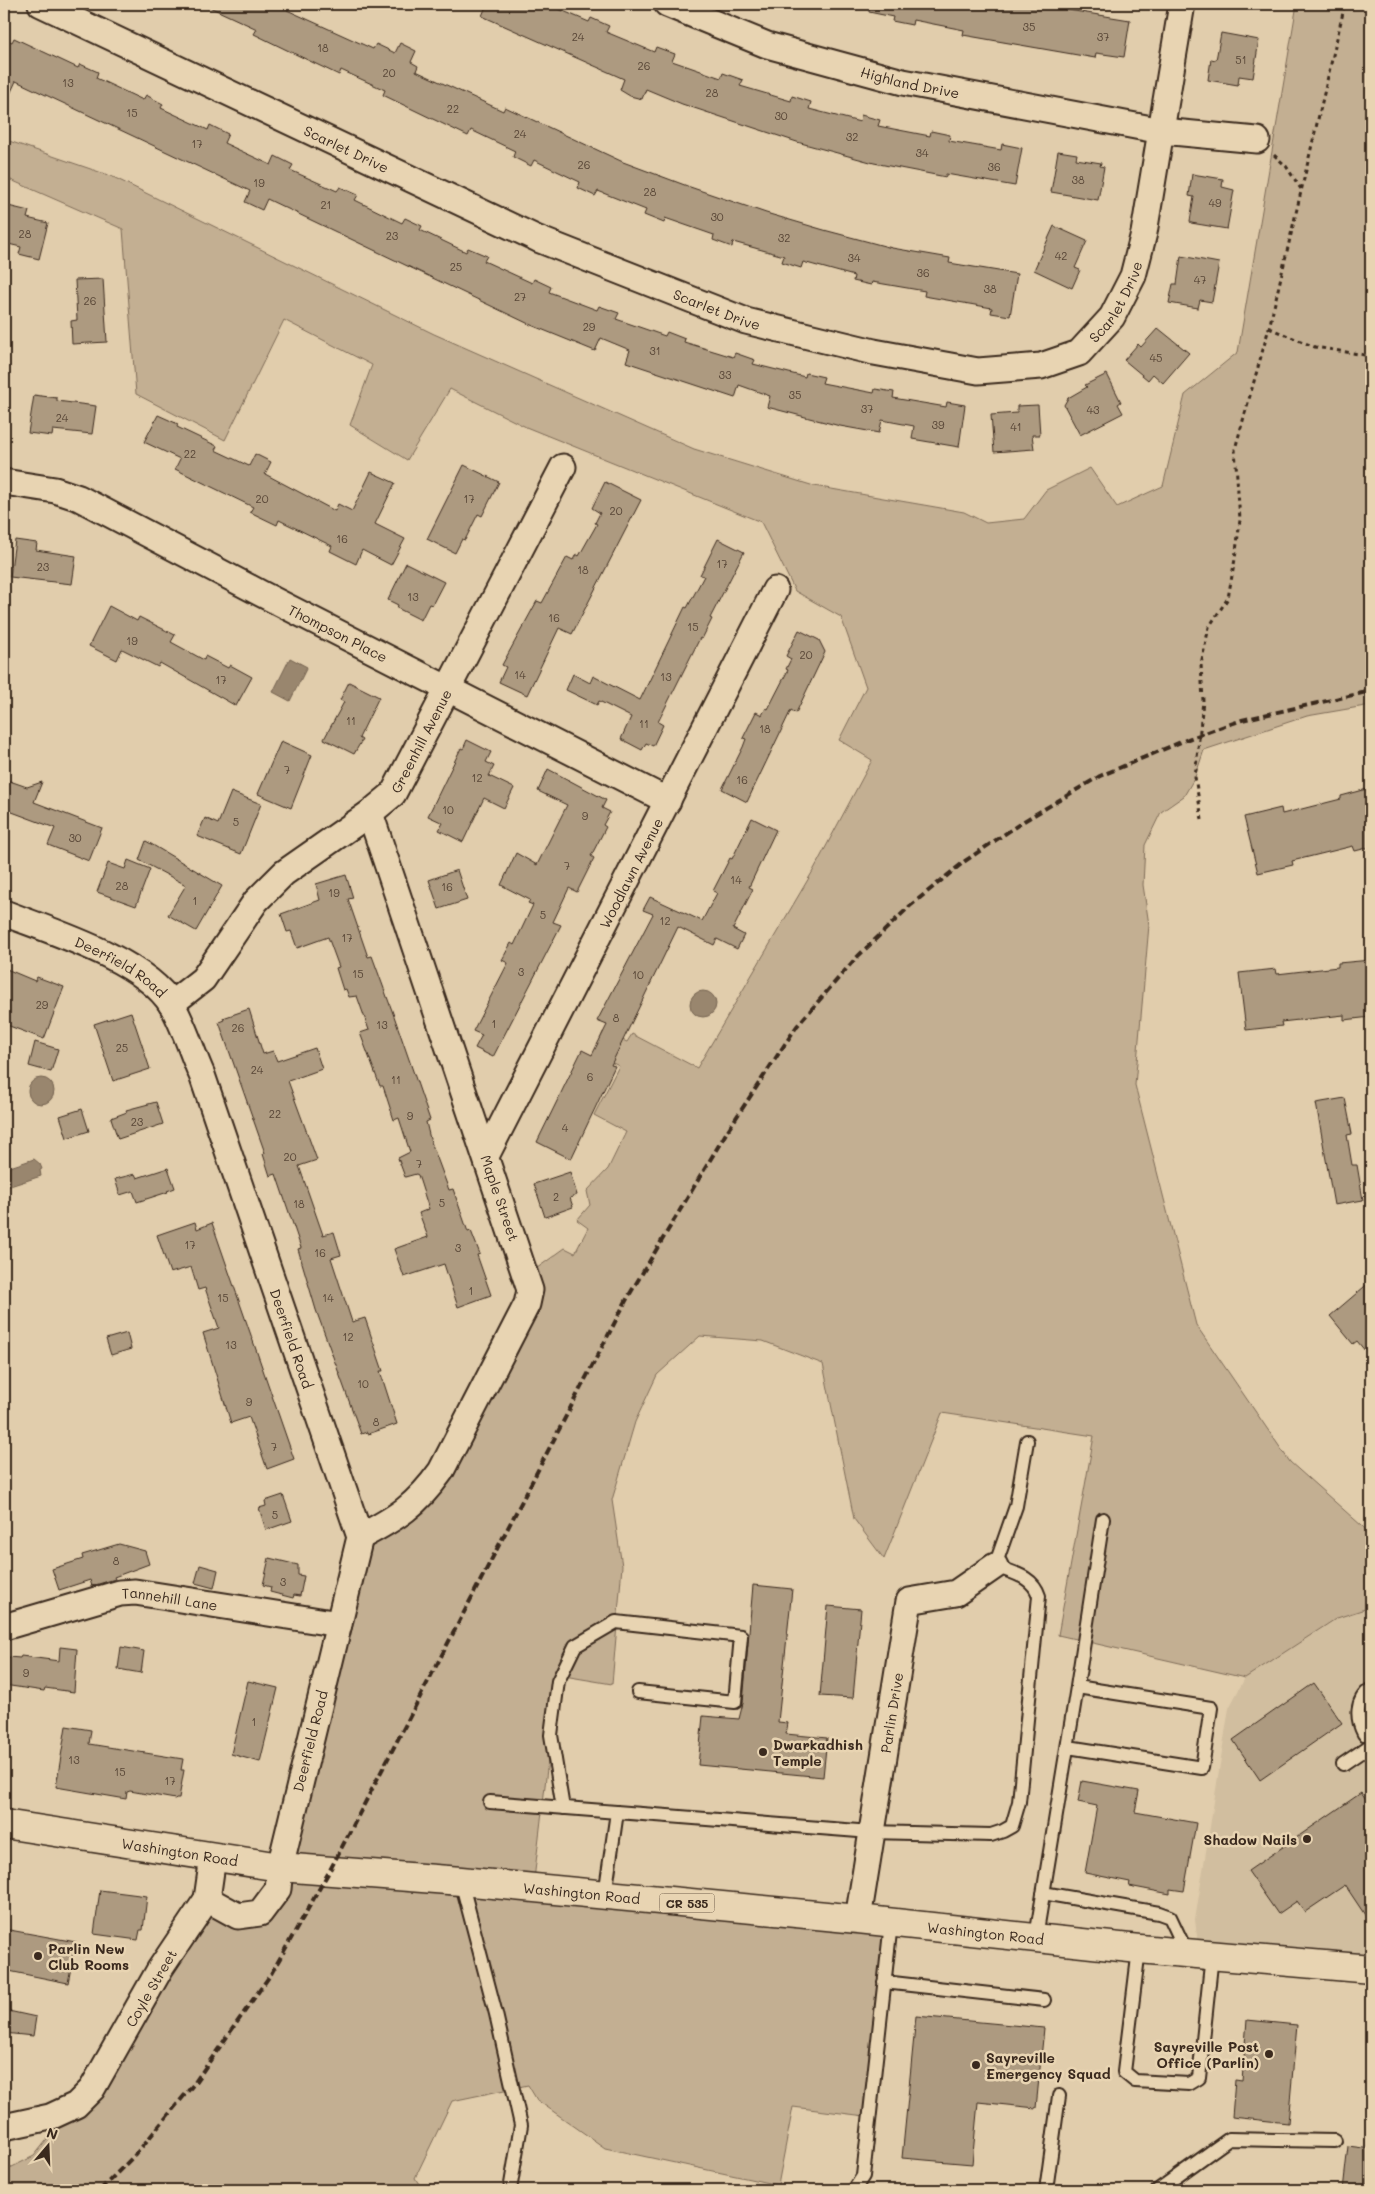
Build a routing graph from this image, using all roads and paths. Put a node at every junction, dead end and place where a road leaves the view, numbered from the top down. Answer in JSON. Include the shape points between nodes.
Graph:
{"nodes":[{"id":1,"x":41,"y":4,"type":"edge"},
{"id":2,"x":667,"y":4,"type":"edge"},
{"id":3,"x":1182,"y":4,"type":"edge"},
{"id":4,"x":1345,"y":4,"type":"edge"},
{"id":5,"x":1162,"y":131,"type":"junction"},
{"id":6,"x":1257,"y":140,"type":"joint"},
{"id":7,"x":1301,"y":190,"type":"junction"},
{"id":8,"x":1269,"y":328,"type":"junction"},
{"id":9,"x":1371,"y":356,"type":"edge"},
{"id":10,"x":564,"y":467,"type":"dead end"},
{"id":11,"x":4,"y":482,"type":"edge"},
{"id":12,"x":775,"y":590,"type":"dead end"},
{"id":13,"x":448,"y":690,"type":"junction"},
{"id":14,"x":668,"y":801,"type":"junction"},
{"id":15,"x":370,"y":814,"type":"junction"},
{"id":16,"x":1202,"y":820,"type":"dead end"},
{"id":17,"x":4,"y":913,"type":"edge"},
{"id":18,"x":171,"y":1004,"type":"junction"},
{"id":19,"x":486,"y":1156,"type":"junction"},
{"id":20,"x":1027,"y":1441,"type":"dead end"},
{"id":21,"x":1103,"y":1519,"type":"dead end"},
{"id":22,"x":360,"y":1536,"type":"junction"},
{"id":23,"x":995,"y":1566,"type":"junction"},
{"id":24,"x":339,"y":1624,"type":"junction"},
{"id":25,"x":4,"y":1628,"type":"edge"},
{"id":26,"x":1077,"y":1687,"type":"junction"},
{"id":27,"x":1371,"y":1689,"type":"edge"},
{"id":28,"x":638,"y":1692,"type":"dead end"},
{"id":29,"x":1368,"y":1740,"type":"edge"},
{"id":30,"x":1068,"y":1747,"type":"junction"},
{"id":31,"x":1343,"y":1764,"type":"dead end"},
{"id":32,"x":490,"y":1802,"type":"dead end"},
{"id":33,"x":563,"y":1808,"type":"junction"},
{"id":34,"x":617,"y":1812,"type":"junction"},
{"id":35,"x":4,"y":1824,"type":"edge"},
{"id":36,"x":871,"y":1832,"type":"junction"},
{"id":37,"x":214,"y":1857,"type":"junction"},
{"id":38,"x":280,"y":1867,"type":"junction"},
{"id":39,"x":461,"y":1881,"type":"junction"},
{"id":40,"x":1043,"y":1893,"type":"junction"},
{"id":41,"x":604,"y":1895,"type":"junction"},
{"id":42,"x":207,"y":1899,"type":"junction"},
{"id":43,"x":858,"y":1919,"type":"junction"},
{"id":44,"x":891,"y":1923,"type":"junction"},
{"id":45,"x":1036,"y":1937,"type":"junction"},
{"id":46,"x":1139,"y":1949,"type":"junction"},
{"id":47,"x":1200,"y":1954,"type":"junction"},
{"id":48,"x":1371,"y":1970,"type":"edge"},
{"id":49,"x":884,"y":1982,"type":"junction"},
{"id":50,"x":1044,"y":2000,"type":"dead end"},
{"id":51,"x":1059,"y":2096,"type":"dead end"},
{"id":52,"x":4,"y":2127,"type":"edge"},
{"id":53,"x":1335,"y":2141,"type":"dead end"},
{"id":54,"x":510,"y":2190,"type":"edge"},
{"id":55,"x":854,"y":2190,"type":"edge"},
{"id":56,"x":1046,"y":2190,"type":"edge"},
{"id":57,"x":1158,"y":2190,"type":"edge"}],
"edges":[{"from":1,"to":5,"type":"street","name":"Scarlet Drive","via":[[538,239],[746,321],[874,352],[978,372],[1041,366],[1080,352],[1112,316],[1133,276]]},
{"from":2,"to":5,"type":"street","name":"Highland Drive","via":[[768,45],[903,82]]},
{"from":3,"to":5,"type":"street","name":"Scarlet Drive"},
{"from":4,"to":7,"type":"path"},
{"from":5,"to":6,"type":"street","name":"Highland Drive"},
{"from":6,"to":7,"type":"path","via":[[1286,166]]},
{"from":7,"to":8,"type":"path"},
{"from":8,"to":9,"type":"path","via":[[1315,347]]},
{"from":8,"to":16,"type":"path","via":[[1235,449],[1240,520],[1228,598],[1210,627],[1201,664],[1202,701],[1195,777]]},
{"from":10,"to":13,"type":"street","name":"Greenhill Avenue"},
{"from":11,"to":13,"type":"street","name":"Thompson Place","via":[[55,490],[79,498]]},
{"from":12,"to":14,"type":"street","name":"Woodlawn Avenue"},
{"from":13,"to":14,"type":"street","name":"Thompson Place"},
{"from":13,"to":15,"type":"street","name":"Greenhill Avenue","via":[[393,794]]},
{"from":14,"to":19,"type":"street","name":"Woodlawn Avenue"},
{"from":15,"to":18,"type":"street","name":"Greenhill Avenue","via":[[284,873],[256,901],[203,979]]},
{"from":15,"to":19,"type":"street","name":"Maple Street"},
{"from":17,"to":18,"type":"street","name":"Deerfield Road","via":[[110,955],[146,978]]},
{"from":18,"to":22,"type":"street","name":"Deerfield Road","via":[[202,1075]]},
{"from":19,"to":22,"type":"street","name":"Maple Street","via":[[530,1290],[527,1304],[441,1471],[427,1491],[394,1519]]},
{"from":20,"to":23,"type":"lane","via":[[1016,1506]]},
{"from":21,"to":26,"type":"lane"},
{"from":22,"to":24,"type":"street","name":"Deerfield Road"},
{"from":23,"to":36,"type":"street","name":"Parlin Drive","via":[[956,1593],[909,1600]]},
{"from":23,"to":36,"type":"lane","via":[[1028,1578],[1036,1586],[1039,1596],[1019,1802],[1012,1826],[991,1835]]},
{"from":24,"to":25,"type":"street","name":"Tannehill Lane","via":[[135,1592],[120,1593]]},
{"from":24,"to":38,"type":"street","name":"Deerfield Road"},
{"from":26,"to":30,"type":"lane"},
{"from":26,"to":30,"type":"lane","via":[[1211,1708],[1210,1716],[1202,1768]]},
{"from":27,"to":29,"type":"lane","via":[[1363,1697],[1357,1720]]},
{"from":28,"to":33,"type":"lane","via":[[736,1702],[741,1636],[616,1622],[575,1646],[558,1681],[551,1735]]},
{"from":29,"to":31,"type":"lane"},
{"from":30,"to":40,"type":"lane"},
{"from":32,"to":33,"type":"lane"},
{"from":33,"to":34,"type":"lane"},
{"from":34,"to":36,"type":"lane"},
{"from":34,"to":41,"type":"lane"},
{"from":35,"to":37,"type":"main road","name":"Washington Road","number":"CR 535"},
{"from":36,"to":43,"type":"street","name":"Parlin Drive"},
{"from":37,"to":38,"type":"main road","name":"Washington Road","number":"CR 535"},
{"from":37,"to":42,"type":"street"},
{"from":38,"to":39,"type":"main road","name":"Washington Road","number":"CR 535"},
{"from":38,"to":42,"type":"street","via":[[278,1889],[260,1913],[238,1916]]},
{"from":39,"to":41,"type":"main road","name":"Washington Road","number":"CR 535"},
{"from":39,"to":54,"type":"lane","via":[[521,2125]]},
{"from":40,"to":45,"type":"lane"},
{"from":40,"to":47,"type":"lane","via":[[1170,1917]]},
{"from":41,"to":43,"type":"main road","name":"Washington Road","number":"CR 535"},
{"from":42,"to":52,"type":"street","name":"Coyle Street","via":[[160,1969],[92,2089],[76,2105],[50,2117]]},
{"from":43,"to":44,"type":"main road","name":"Washington Road","number":"CR 535"},
{"from":44,"to":45,"type":"main road","name":"Washington Road","number":"CR 535"},
{"from":44,"to":49,"type":"lane"},
{"from":45,"to":46,"type":"main road","name":"Washington Road","number":"CR 535"},
{"from":46,"to":47,"type":"main road","name":"Washington Road","number":"CR 535"},
{"from":46,"to":47,"type":"lane","via":[[1124,2072],[1135,2081],[1189,2084],[1198,2078]]},
{"from":47,"to":48,"type":"main road","name":"Washington Road","number":"CR 535"},
{"from":49,"to":50,"type":"lane"},
{"from":49,"to":55,"type":"lane","via":[[863,2176]]},
{"from":51,"to":56,"type":"lane"},
{"from":53,"to":57,"type":"lane","via":[[1228,2139]]}]}
